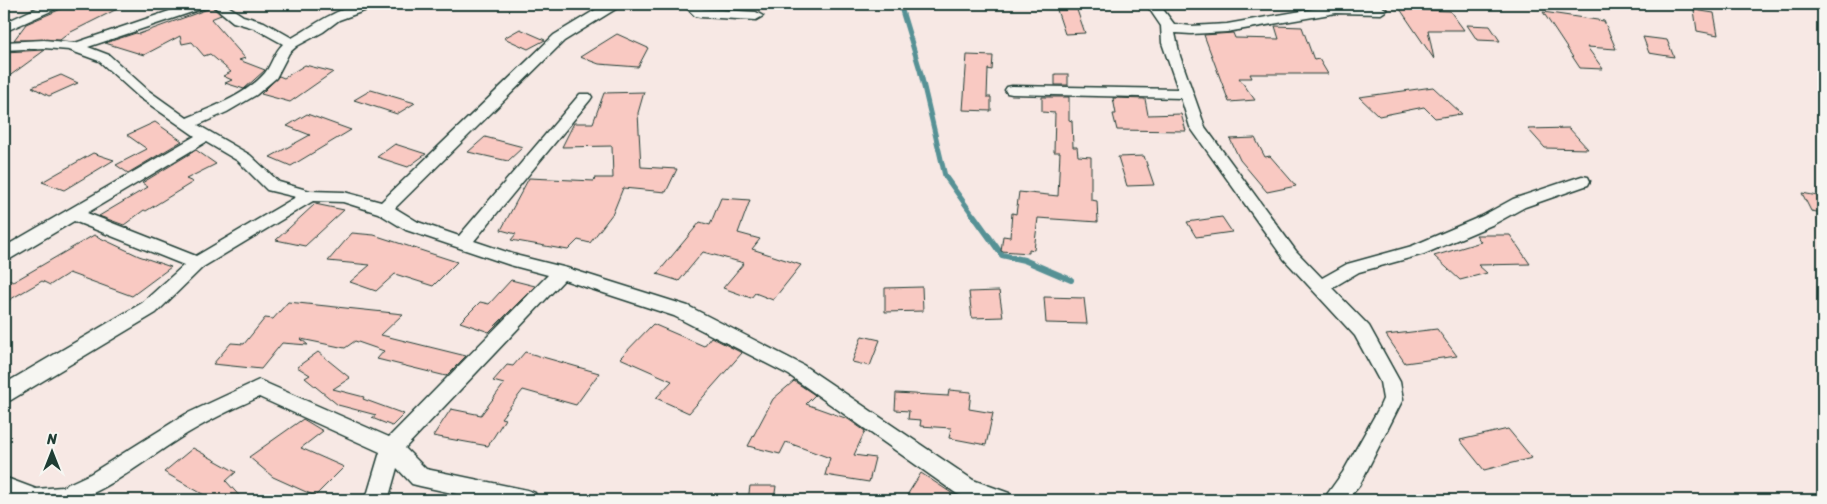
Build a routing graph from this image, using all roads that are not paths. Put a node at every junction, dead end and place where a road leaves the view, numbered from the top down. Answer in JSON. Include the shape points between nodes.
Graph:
{"nodes":[{"id":1,"x":55,"y":4,"type":"edge"},
{"id":2,"x":202,"y":4,"type":"edge"},
{"id":3,"x":217,"y":4,"type":"edge"},
{"id":4,"x":370,"y":4,"type":"edge"},
{"id":5,"x":614,"y":4,"type":"edge"},
{"id":6,"x":689,"y":4,"type":"edge"},
{"id":7,"x":1152,"y":4,"type":"edge"},
{"id":8,"x":1381,"y":10,"type":"dead end"},
{"id":9,"x":756,"y":16,"type":"dead end"},
{"id":10,"x":4,"y":28,"type":"edge"},
{"id":11,"x":1169,"y":28,"type":"junction"},
{"id":12,"x":292,"y":43,"type":"junction"},
{"id":13,"x":4,"y":46,"type":"edge"},
{"id":14,"x":76,"y":47,"type":"junction"},
{"id":15,"x":1012,"y":90,"type":"dead end"},
{"id":16,"x":1187,"y":94,"type":"junction"},
{"id":17,"x":585,"y":97,"type":"dead end"},
{"id":18,"x":186,"y":124,"type":"junction"},
{"id":19,"x":205,"y":136,"type":"junction"},
{"id":20,"x":1582,"y":181,"type":"dead end"},
{"id":21,"x":310,"y":196,"type":"junction"},
{"id":22,"x":384,"y":209,"type":"junction"},
{"id":23,"x":72,"y":214,"type":"junction"},
{"id":24,"x":462,"y":242,"type":"junction"},
{"id":25,"x":4,"y":255,"type":"edge"},
{"id":26,"x":197,"y":263,"type":"junction"},
{"id":27,"x":561,"y":272,"type":"junction"},
{"id":28,"x":1320,"y":287,"type":"junction"},
{"id":29,"x":4,"y":394,"type":"edge"},
{"id":30,"x":392,"y":448,"type":"junction"},
{"id":31,"x":4,"y":486,"type":"edge"},
{"id":32,"x":49,"y":500,"type":"edge"},
{"id":33,"x":375,"y":500,"type":"edge"},
{"id":34,"x":527,"y":500,"type":"edge"},
{"id":35,"x":1001,"y":500,"type":"edge"},
{"id":36,"x":1334,"y":500,"type":"edge"}],
"edges":[{"from":1,"to":10,"type":"street"},
{"from":2,"to":14,"type":"street"},
{"from":3,"to":12,"type":"street","via":[[238,18]]},
{"from":4,"to":12,"type":"street","via":[[334,17]]},
{"from":5,"to":22,"type":"street","via":[[559,38]]},
{"from":6,"to":9,"type":"street","via":[[700,13]]},
{"from":7,"to":11,"type":"street"},
{"from":8,"to":11,"type":"street","via":[[1336,9],[1227,28]]},
{"from":11,"to":16,"type":"street","via":[[1169,43]]},
{"from":12,"to":18,"type":"street","via":[[283,51],[271,75],[250,92],[222,109]]},
{"from":13,"to":14,"type":"street","via":[[44,44]]},
{"from":14,"to":18,"type":"street","via":[[104,58],[144,94]]},
{"from":15,"to":16,"type":"street"},
{"from":16,"to":28,"type":"street","via":[[1198,128],[1209,144],[1272,232]]},
{"from":17,"to":24,"type":"street"},
{"from":18,"to":19,"type":"street"},
{"from":19,"to":21,"type":"street","via":[[244,158],[273,186]]},
{"from":19,"to":23,"type":"street"},
{"from":20,"to":28,"type":"street","via":[[1519,203],[1418,250],[1353,268]]},
{"from":21,"to":22,"type":"street","via":[[344,197]]},
{"from":21,"to":26,"type":"street"},
{"from":22,"to":24,"type":"street","via":[[412,226]]},
{"from":23,"to":25,"type":"street"},
{"from":23,"to":26,"type":"street"},
{"from":24,"to":27,"type":"street"},
{"from":26,"to":29,"type":"street","via":[[148,308]]},
{"from":27,"to":30,"type":"street"},
{"from":27,"to":35,"type":"street","via":[[681,311],[796,370],[965,487]]},
{"from":28,"to":36,"type":"street","via":[[1362,331],[1393,391],[1389,409],[1350,479]]},
{"from":30,"to":32,"type":"street","via":[[260,388],[184,425],[75,492]]},
{"from":30,"to":33,"type":"street"},
{"from":30,"to":34,"type":"street","via":[[420,477]]},
{"from":31,"to":32,"type":"street","via":[[26,497]]}]}
